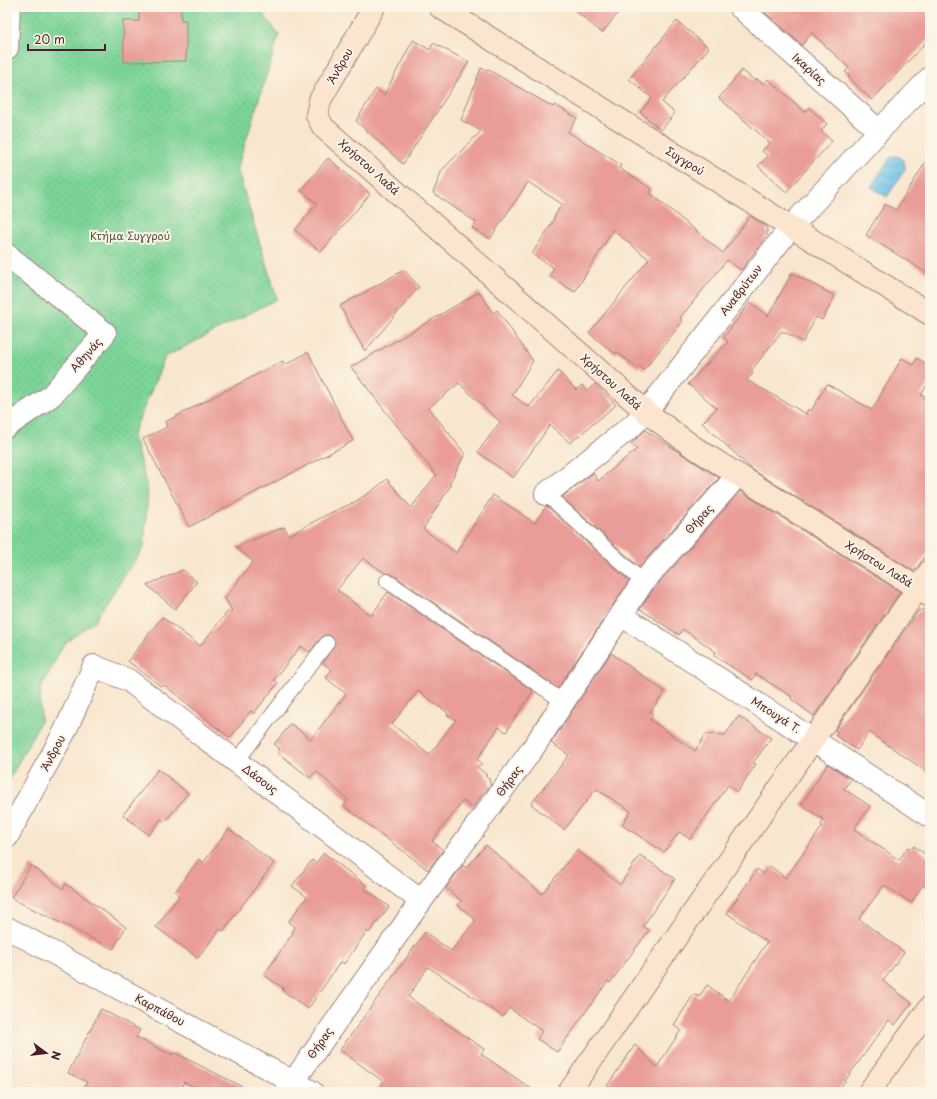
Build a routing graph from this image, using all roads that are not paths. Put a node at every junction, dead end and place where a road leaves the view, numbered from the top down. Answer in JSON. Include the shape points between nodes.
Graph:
{"nodes":[{"id":1,"x":9,"y":7,"type":"edge"},
{"id":2,"x":374,"y":7,"type":"edge"},
{"id":3,"x":440,"y":7,"type":"edge"},
{"id":4,"x":740,"y":7,"type":"edge"},
{"id":5,"x":7,"y":48,"type":"edge"},
{"id":6,"x":930,"y":78,"type":"edge"},
{"id":7,"x":323,"y":126,"type":"joint"},
{"id":8,"x":879,"y":131,"type":"junction"},
{"id":9,"x":791,"y":227,"type":"junction"},
{"id":10,"x":7,"y":255,"type":"edge"},
{"id":11,"x":930,"y":314,"type":"edge"},
{"id":12,"x":646,"y":412,"type":"junction"},
{"id":13,"x":7,"y":426,"type":"edge"},
{"id":14,"x":738,"y":475,"type":"junction"},
{"id":15,"x":546,"y":494,"type":"joint"},
{"id":16,"x":387,"y":581,"type":"dead end"},
{"id":17,"x":643,"y":582,"type":"junction"},
{"id":18,"x":926,"y":585,"type":"edge"},
{"id":19,"x":621,"y":615,"type":"junction"},
{"id":20,"x":327,"y":643,"type":"dead end"},
{"id":21,"x":94,"y":666,"type":"joint"},
{"id":22,"x":564,"y":702,"type":"junction"},
{"id":23,"x":814,"y":739,"type":"junction"},
{"id":24,"x":238,"y":761,"type":"junction"},
{"id":25,"x":930,"y":816,"type":"edge"},
{"id":26,"x":7,"y":837,"type":"edge"},
{"id":27,"x":420,"y":901,"type":"junction"},
{"id":28,"x":7,"y":928,"type":"edge"},
{"id":29,"x":930,"y":1007,"type":"edge"},
{"id":30,"x":290,"y":1087,"type":"edge"},
{"id":31,"x":312,"y":1092,"type":"edge"},
{"id":32,"x":569,"y":1092,"type":"edge"},
{"id":33,"x":869,"y":1092,"type":"edge"}],
"edges":[{"from":1,"to":5,"type":"street"},
{"from":2,"to":7,"type":"main road","name":"Άνδρου","via":[[320,100],[317,115]]},
{"from":3,"to":9,"type":"main road","name":"Συγγρού"},
{"from":4,"to":8,"type":"street","name":"Ικαρίας"},
{"from":6,"to":8,"type":"street","name":"Αναβρύτων"},
{"from":7,"to":12,"type":"main road","name":"Χρήστου Λαδά"},
{"from":8,"to":9,"type":"street","name":"Αναβρύτων"},
{"from":9,"to":11,"type":"main road","name":"Συγγρού"},
{"from":9,"to":12,"type":"street","name":"Αναβρύτων"},
{"from":10,"to":13,"type":"street","name":"Αθηνάς","via":[[105,333],[51,396]]},
{"from":12,"to":14,"type":"main road","name":"Χρήστου Λαδά","via":[[692,446]]},
{"from":12,"to":15,"type":"street","name":"Αναβρύτων"},
{"from":14,"to":17,"type":"street","name":"Θήρας"},
{"from":14,"to":18,"type":"main road","name":"Χρήστου Λαδά"},
{"from":15,"to":17,"type":"lane"},
{"from":16,"to":22,"type":"lane"},
{"from":17,"to":19,"type":"street","name":"Θήρας"},
{"from":18,"to":23,"type":"main road"},
{"from":19,"to":22,"type":"street","name":"Θήρας"},
{"from":19,"to":23,"type":"street","name":"Μπουγά Τ."},
{"from":20,"to":24,"type":"lane"},
{"from":21,"to":24,"type":"street","name":"Δάσους","via":[[128,680]]},
{"from":21,"to":26,"type":"street","name":"Άνδρου","via":[[65,731]]},
{"from":22,"to":27,"type":"street","name":"Θήρας"},
{"from":23,"to":25,"type":"street","name":"Μπουγά Τ."},
{"from":23,"to":32,"type":"main road"},
{"from":24,"to":27,"type":"street","name":"Δάσους"},
{"from":27,"to":30,"type":"street","name":"Θήρας"},
{"from":28,"to":30,"type":"street","name":"Καρπάθου"},
{"from":29,"to":33,"type":"main road"},
{"from":30,"to":31,"type":"street","name":"Καρπάθου"}]}
